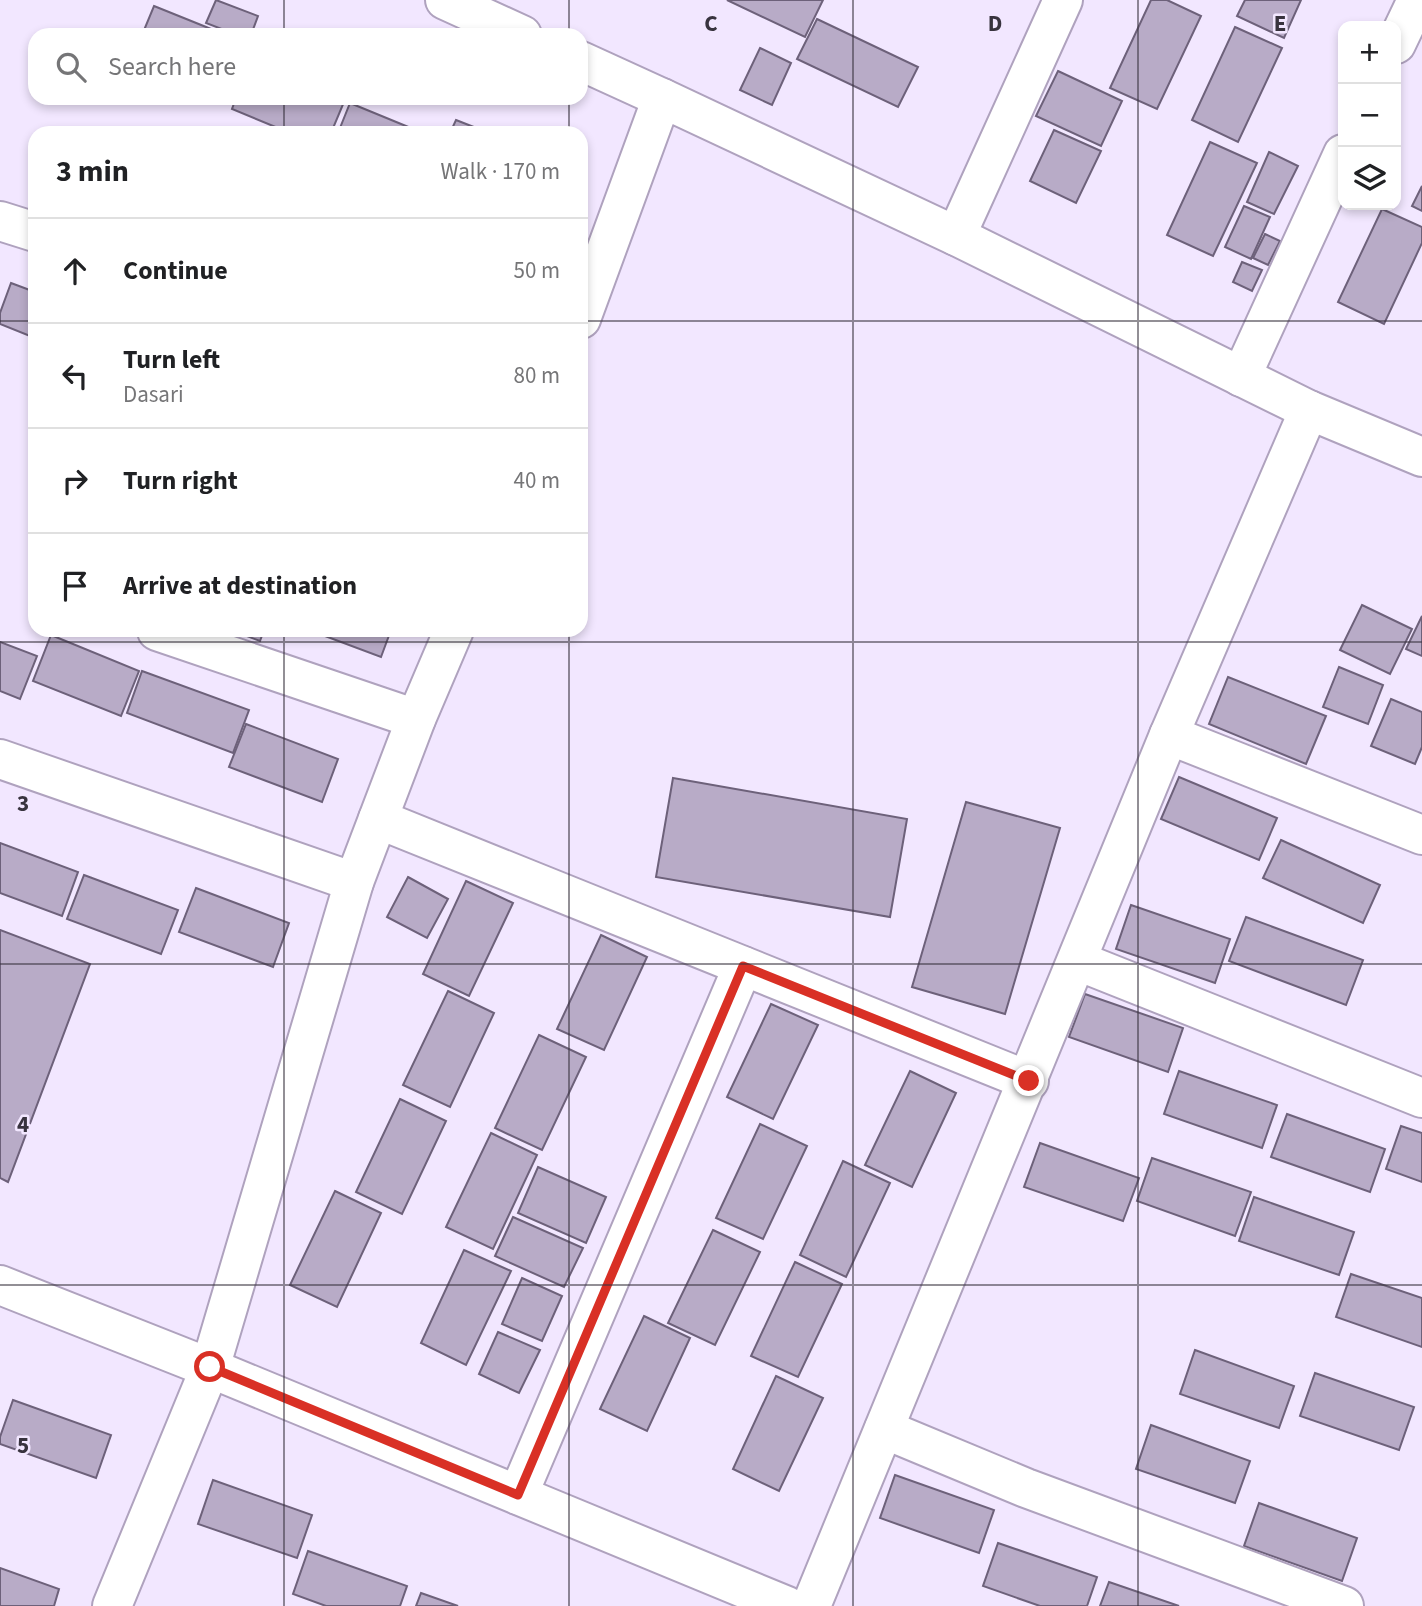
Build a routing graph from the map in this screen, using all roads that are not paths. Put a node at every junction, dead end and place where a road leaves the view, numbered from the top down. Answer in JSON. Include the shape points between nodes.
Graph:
{"nodes":[{"id":1,"x":445,"y":0,"type":"edge"},
{"id":2,"x":1063,"y":0,"type":"edge"},
{"id":3,"x":1417,"y":0,"type":"edge"},
{"id":4,"x":507,"y":28,"type":"edge"},
{"id":5,"x":1401,"y":34,"type":"edge"},
{"id":6,"x":588,"y":64,"type":"edge"},
{"id":7,"x":662,"y":98,"type":"junction"},
{"id":8,"x":1338,"y":165,"type":"edge"},
{"id":9,"x":0,"y":220,"type":"edge"},
{"id":10,"x":28,"y":230,"type":"edge"},
{"id":11,"x":956,"y":236,"type":"junction"},
{"id":12,"x":588,"y":300,"type":"edge"},
{"id":13,"x":1241,"y":377,"type":"junction"},
{"id":14,"x":1309,"y":410,"type":"junction"},
{"id":15,"x":1422,"y":457,"type":"edge"},
{"id":16,"x":175,"y":637,"type":"edge"},
{"id":17,"x":451,"y":637,"type":"edge"},
{"id":18,"x":416,"y":719,"type":"junction"},
{"id":19,"x":1169,"y":735,"type":"junction"},
{"id":20,"x":0,"y":759,"type":"edge"},
{"id":21,"x":377,"y":819,"type":"junction"},
{"id":22,"x":1422,"y":835,"type":"edge"},
{"id":23,"x":354,"y":881,"type":"junction"},
{"id":24,"x":1078,"y":961,"type":"junction"},
{"id":25,"x":743,"y":966,"type":"junction"},
{"id":26,"x":1029,"y":1081,"type":"junction"},
{"id":27,"x":1422,"y":1098,"type":"edge"},
{"id":28,"x":0,"y":1285,"type":"edge"},
{"id":29,"x":210,"y":1367,"type":"junction"},
{"id":30,"x":884,"y":1429,"type":"junction"},
{"id":31,"x":518,"y":1495,"type":"junction"},
{"id":32,"x":112,"y":1606,"type":"edge"},
{"id":33,"x":787,"y":1606,"type":"edge"},
{"id":34,"x":811,"y":1606,"type":"edge"},
{"id":35,"x":1345,"y":1606,"type":"edge"}],
"edges":[{"from":1,"to":4,"type":"street"},
{"from":2,"to":11,"type":"street"},
{"from":3,"to":5,"type":"street"},
{"from":6,"to":7,"type":"street"},
{"from":7,"to":11,"type":"street"},
{"from":7,"to":12,"type":"street"},
{"from":8,"to":13,"type":"street"},
{"from":9,"to":10,"type":"street"},
{"from":11,"to":13,"type":"street"},
{"from":13,"to":14,"type":"street"},
{"from":14,"to":15,"type":"street"},
{"from":14,"to":19,"type":"street"},
{"from":16,"to":18,"type":"street"},
{"from":17,"to":18,"type":"street"},
{"from":18,"to":21,"type":"street"},
{"from":19,"to":22,"type":"street"},
{"from":19,"to":24,"type":"street"},
{"from":20,"to":23,"type":"street"},
{"from":21,"to":23,"type":"street"},
{"from":21,"to":25,"type":"street"},
{"from":23,"to":29,"type":"street"},
{"from":24,"to":26,"type":"street"},
{"from":24,"to":27,"type":"street"},
{"from":25,"to":26,"type":"street"},
{"from":25,"to":31,"type":"street"},
{"from":26,"to":30,"type":"street"},
{"from":28,"to":29,"type":"street"},
{"from":29,"to":31,"type":"street"},
{"from":29,"to":32,"type":"street"},
{"from":30,"to":34,"type":"street"},
{"from":30,"to":35,"type":"street","via":[[1026,1488]]},
{"from":31,"to":33,"type":"street"}]}
